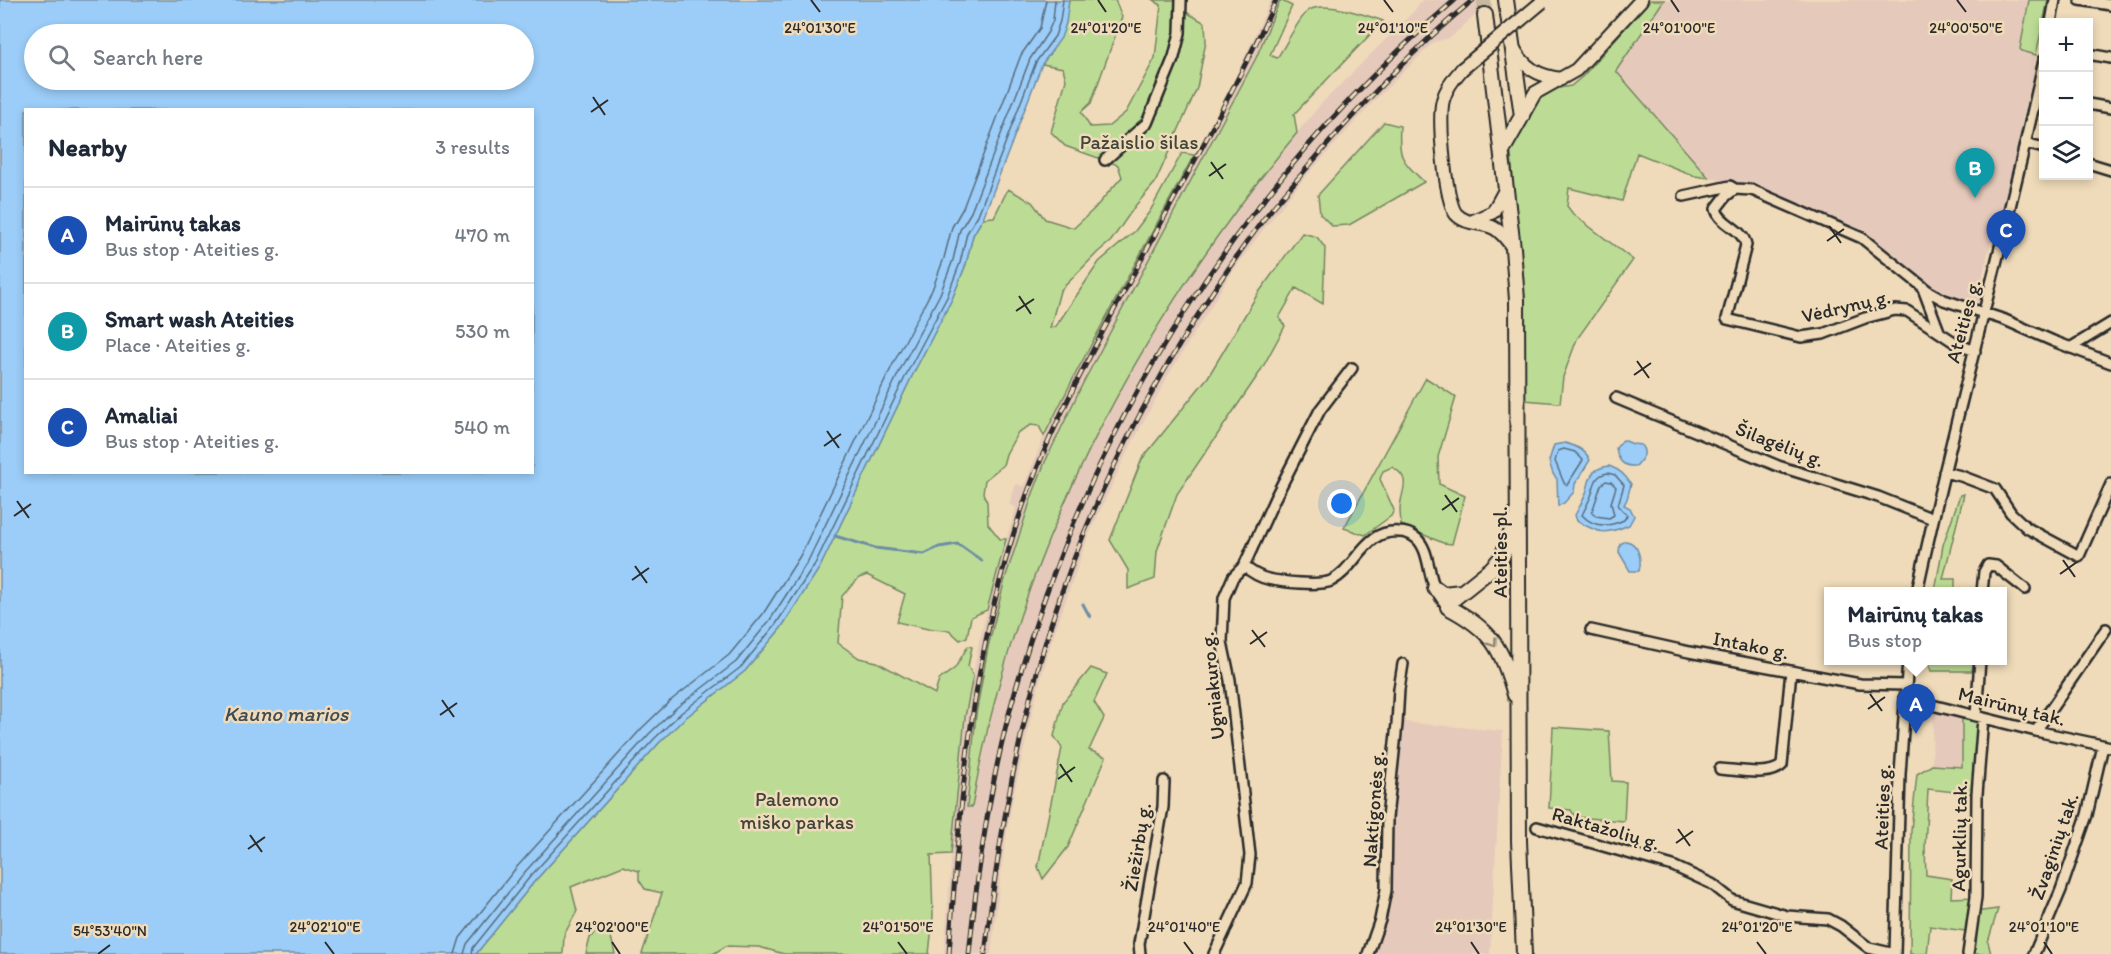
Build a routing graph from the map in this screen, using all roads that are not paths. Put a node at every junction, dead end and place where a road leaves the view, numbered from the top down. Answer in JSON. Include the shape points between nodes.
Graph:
{"nodes":[{"id":1,"x":1181,"y":0,"type":"edge"},
{"id":2,"x":1506,"y":0,"type":"edge"},
{"id":3,"x":1641,"y":0,"type":"edge"},
{"id":4,"x":2055,"y":0,"type":"edge"},
{"id":5,"x":2080,"y":0,"type":"edge"},
{"id":6,"x":1544,"y":1,"type":"edge"},
{"id":7,"x":2111,"y":5,"type":"edge"},
{"id":8,"x":1485,"y":15,"type":"tunnel mouth"},
{"id":9,"x":2052,"y":18,"type":"edge"},
{"id":10,"x":1511,"y":45,"type":"junction"},
{"id":11,"x":2093,"y":55,"type":"edge"},
{"id":12,"x":2111,"y":58,"type":"edge"},
{"id":13,"x":1562,"y":79,"type":"junction"},
{"id":14,"x":2039,"y":100,"type":"edge"},
{"id":15,"x":2093,"y":105,"type":"edge"},
{"id":16,"x":2111,"y":108,"type":"edge"},
{"id":17,"x":1522,"y":116,"type":"junction"},
{"id":18,"x":2025,"y":143,"type":"junction"},
{"id":19,"x":2039,"y":147,"type":"edge"},
{"id":20,"x":1502,"y":151,"type":"junction"},
{"id":21,"x":1105,"y":160,"type":"dead end"},
{"id":22,"x":2093,"y":164,"type":"edge"},
{"id":23,"x":2111,"y":170,"type":"edge"},
{"id":24,"x":1506,"y":188,"type":"junction"},
{"id":25,"x":1736,"y":189,"type":"junction"},
{"id":26,"x":1684,"y":196,"type":"dead end"},
{"id":27,"x":1469,"y":222,"type":"junction"},
{"id":28,"x":1513,"y":248,"type":"junction"},
{"id":29,"x":1922,"y":286,"type":"junction"},
{"id":30,"x":1984,"y":313,"type":"junction"},
{"id":31,"x":2111,"y":323,"type":"edge"},
{"id":32,"x":1940,"y":332,"type":"junction"},
{"id":33,"x":2070,"y":348,"type":"junction"},
{"id":34,"x":1975,"y":351,"type":"junction"},
{"id":35,"x":2111,"y":363,"type":"edge"},
{"id":36,"x":1352,"y":368,"type":"dead end"},
{"id":37,"x":1616,"y":398,"type":"dead end"},
{"id":38,"x":1944,"y":472,"type":"junction"},
{"id":39,"x":2111,"y":484,"type":"edge"},
{"id":40,"x":1519,"y":512,"type":"junction"},
{"id":41,"x":1933,"y":519,"type":"junction"},
{"id":42,"x":1244,"y":566,"type":"junction"},
{"id":43,"x":1918,"y":587,"type":"edge"},
{"id":44,"x":1982,"y":587,"type":"edge"},
{"id":45,"x":1435,"y":588,"type":"junction"},
{"id":46,"x":2025,"y":589,"type":"dead end"},
{"id":47,"x":1461,"y":592,"type":"junction"},
{"id":48,"x":1448,"y":607,"type":"junction"},
{"id":49,"x":2106,"y":629,"type":"dead end"},
{"id":50,"x":1591,"y":630,"type":"dead end"},
{"id":51,"x":1403,"y":664,"type":"dead end"},
{"id":52,"x":1907,"y":665,"type":"edge"},
{"id":53,"x":1980,"y":665,"type":"edge"},
{"id":54,"x":1791,"y":671,"type":"junction"},
{"id":55,"x":1905,"y":685,"type":"junction"},
{"id":56,"x":1904,"y":698,"type":"junction"},
{"id":57,"x":1519,"y":711,"type":"junction"},
{"id":58,"x":1979,"y":717,"type":"junction"},
{"id":59,"x":2036,"y":731,"type":"junction"},
{"id":60,"x":2107,"y":747,"type":"edge"},
{"id":61,"x":1720,"y":769,"type":"dead end"},
{"id":62,"x":1164,"y":781,"type":"dead end"},
{"id":63,"x":1537,"y":827,"type":"dead end"},
{"id":64,"x":1140,"y":954,"type":"edge"},
{"id":65,"x":1214,"y":954,"type":"edge"},
{"id":66,"x":1368,"y":954,"type":"edge"},
{"id":67,"x":1524,"y":954,"type":"edge"},
{"id":68,"x":1895,"y":954,"type":"edge"},
{"id":69,"x":1968,"y":954,"type":"edge"},
{"id":70,"x":2034,"y":954,"type":"edge"}],
"edges":[{"from":1,"to":21,"type":"street","via":[[1180,33],[1174,57],[1146,123]]},
{"from":2,"to":10,"type":"highway"},
{"from":3,"to":13,"type":"main road","via":[[1576,70]]},
{"from":4,"to":9,"type":"street"},
{"from":5,"to":7,"type":"street"},
{"from":6,"to":27,"type":"main road","bridge":true,"via":[[1462,69],[1443,99],[1450,202],[1457,215]]},
{"from":8,"to":20,"type":"highway","name":"Ateities pl."},
{"from":10,"to":13,"type":"main road","via":[[1531,70]]},
{"from":10,"to":17,"type":"highway"},
{"from":11,"to":12,"type":"street"},
{"from":13,"to":17,"type":"main road","via":[[1535,93]]},
{"from":14,"to":18,"type":"street","name":"Ateities g."},
{"from":15,"to":16,"type":"street"},
{"from":17,"to":20,"type":"highway"},
{"from":18,"to":19,"type":"street"},
{"from":18,"to":30,"type":"street","name":"Ateities g."},
{"from":20,"to":24,"type":"highway","name":"Ateities pl."},
{"from":22,"to":23,"type":"street"},
{"from":24,"to":27,"type":"main road","via":[[1493,212]]},
{"from":24,"to":28,"type":"highway","name":"Ateities pl."},
{"from":25,"to":26,"type":"street","via":[[1730,186]]},
{"from":25,"to":29,"type":"street","via":[[1752,190],[1862,238]]},
{"from":25,"to":32,"type":"street","name":"Vėdrynų g.","via":[[1716,209],[1746,245],[1727,320],[1801,337],[1823,334],[1895,310],[1907,311]]},
{"from":27,"to":28,"type":"main road","via":[[1495,228]]},
{"from":28,"to":40,"type":"highway","name":"Ateities pl.","via":[[1518,326]]},
{"from":29,"to":30,"type":"street","via":[[1944,300]]},
{"from":29,"to":32,"type":"street"},
{"from":30,"to":33,"type":"street"},
{"from":30,"to":34,"type":"street","name":"Ateities g."},
{"from":31,"to":33,"type":"street"},
{"from":32,"to":34,"type":"street","name":"Vėdrynų g."},
{"from":33,"to":35,"type":"street"},
{"from":34,"to":38,"type":"street","name":"Ateities g."},
{"from":36,"to":42,"type":"street","name":"Ugniakuro g.","via":[[1320,410]]},
{"from":37,"to":41,"type":"street","name":"Šilagėlių g.","via":[[1778,466],[1878,497]]},
{"from":38,"to":39,"type":"street","via":[[1995,489],[2027,528],[2079,556]]},
{"from":38,"to":41,"type":"street","name":"Ateities g."},
{"from":40,"to":47,"type":"highway","via":[[1502,557]]},
{"from":40,"to":57,"type":"highway","name":"Ateities pl."},
{"from":41,"to":43,"type":"street","name":"Ateities g."},
{"from":42,"to":45,"type":"street","via":[[1268,579],[1321,584],[1338,576],[1378,535],[1402,532],[1420,542]]},
{"from":42,"to":65,"type":"street","name":"Ugniakuro g.","via":[[1233,577],[1224,598],[1222,642],[1230,680],[1249,871]]},
{"from":44,"to":46,"type":"street","via":[[1988,565],[1996,566]]},
{"from":45,"to":47,"type":"highway","via":[[1443,594]]},
{"from":45,"to":48,"type":"street"},
{"from":47,"to":48,"type":"highway"},
{"from":48,"to":57,"type":"highway","one_way":true,"via":[[1479,626],[1492,640],[1502,656]]},
{"from":49,"to":59,"type":"street"},
{"from":50,"to":54,"type":"street","name":"Intako g."},
{"from":51,"to":66,"type":"street","name":"Naktigonės g.","via":[[1387,818],[1386,890]]},
{"from":52,"to":55,"type":"street","name":"Ateities g."},
{"from":53,"to":58,"type":"street","name":"Agurklių tak."},
{"from":54,"to":55,"type":"street","name":"Intako g.","via":[[1860,684]]},
{"from":54,"to":61,"type":"street","via":[[1780,768],[1769,772]]},
{"from":55,"to":56,"type":"street","name":"Ateities g."},
{"from":56,"to":58,"type":"street","name":"Mairūnų tak."},
{"from":56,"to":68,"type":"street","name":"Ateities g."},
{"from":57,"to":67,"type":"highway","name":"Ateities pl."},
{"from":58,"to":59,"type":"street","name":"Mairūnų tak."},
{"from":58,"to":69,"type":"street","name":"Agurklių tak.","via":[[1976,897]]},
{"from":59,"to":60,"type":"street","name":"Mairūnų tak."},
{"from":60,"to":70,"type":"street","name":"Žvaginių tak.","via":[[2061,890]]},
{"from":62,"to":64,"type":"street","name":"Žiežirbų g."},
{"from":63,"to":68,"type":"street","name":"Raktažolių g.","via":[[1673,866],[1712,884],[1732,900],[1787,916],[1828,919],[1869,948]]}]}
